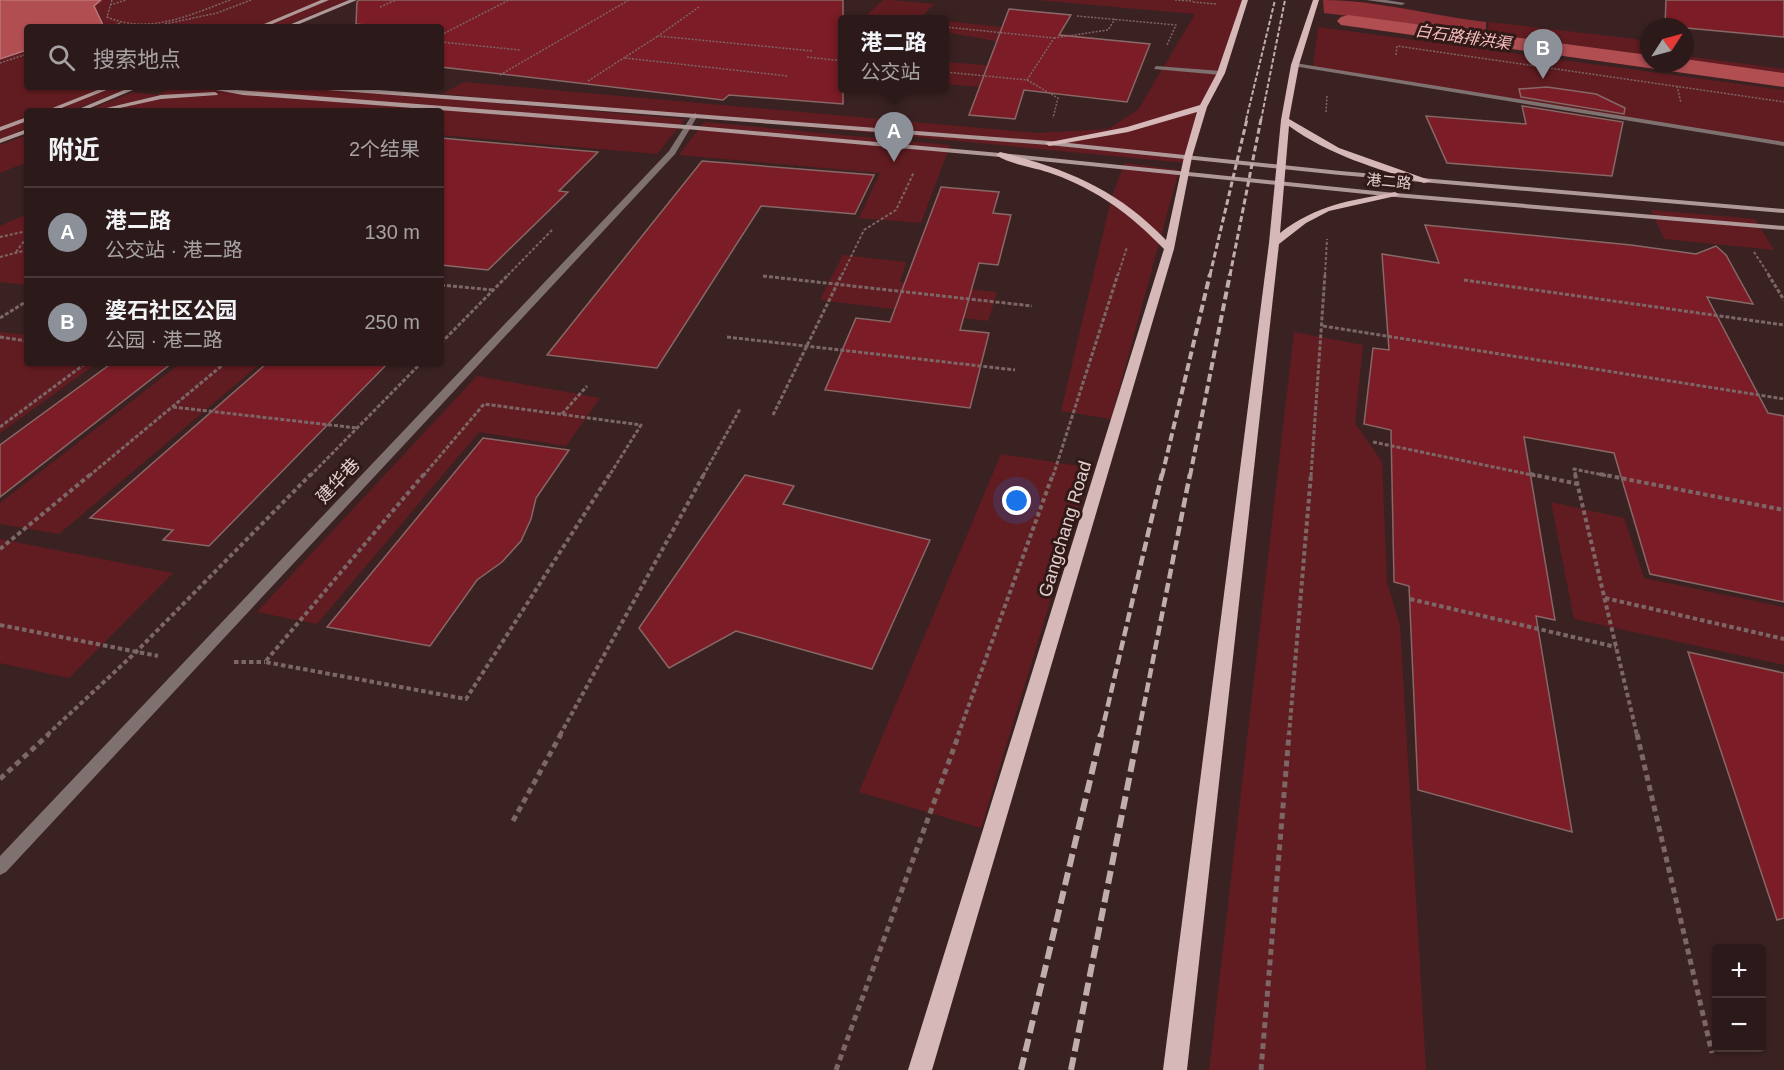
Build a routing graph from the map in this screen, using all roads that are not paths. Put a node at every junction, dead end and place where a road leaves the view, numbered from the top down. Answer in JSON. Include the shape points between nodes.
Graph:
{"nodes":[{"id":1,"x":326,"y":0,"type":"edge"},
{"id":2,"x":354,"y":0,"type":"edge"},
{"id":3,"x":1245,"y":0,"type":"edge"},
{"id":4,"x":1316,"y":0,"type":"edge"},
{"id":5,"x":1370,"y":0,"type":"edge"},
{"id":6,"x":1402,"y":3,"type":"dead end"},
{"id":7,"x":267,"y":24,"type":"edge"},
{"id":8,"x":294,"y":24,"type":"edge"},
{"id":9,"x":1295,"y":66,"type":"junction"},
{"id":10,"x":1156,"y":68,"type":"road end"},
{"id":11,"x":1221,"y":73,"type":"junction"},
{"id":12,"x":103,"y":90,"type":"edge"},
{"id":13,"x":130,"y":90,"type":"edge"},
{"id":14,"x":223,"y":90,"type":"edge"},
{"id":15,"x":354,"y":90,"type":"edge"},
{"id":16,"x":243,"y":93,"type":"junction"},
{"id":17,"x":1203,"y":107,"type":"junction"},
{"id":18,"x":56,"y":108,"type":"edge"},
{"id":19,"x":84,"y":108,"type":"edge"},
{"id":20,"x":112,"y":108,"type":"edge"},
{"id":21,"x":438,"y":108,"type":"edge"},
{"id":22,"x":444,"y":108,"type":"edge"},
{"id":23,"x":695,"y":115,"type":"junction"},
{"id":24,"x":24,"y":120,"type":"edge"},
{"id":25,"x":1285,"y":120,"type":"junction"},
{"id":26,"x":686,"y":127,"type":"junction"},
{"id":27,"x":0,"y":129,"type":"edge"},
{"id":28,"x":24,"y":132,"type":"edge"},
{"id":29,"x":0,"y":141,"type":"edge"},
{"id":30,"x":1049,"y":143,"type":"junction"},
{"id":31,"x":1784,"y":144,"type":"edge"},
{"id":32,"x":1000,"y":155,"type":"junction"},
{"id":33,"x":1188,"y":157,"type":"junction"},
{"id":34,"x":1282,"y":165,"type":"junction"},
{"id":35,"x":1185,"y":175,"type":"junction"},
{"id":36,"x":1427,"y":181,"type":"junction"},
{"id":37,"x":1280,"y":184,"type":"junction"},
{"id":38,"x":1395,"y":195,"type":"junction"},
{"id":39,"x":1784,"y":211,"type":"edge"},
{"id":40,"x":1784,"y":228,"type":"edge"},
{"id":41,"x":1274,"y":243,"type":"junction"},
{"id":42,"x":1169,"y":249,"type":"junction"},
{"id":43,"x":0,"y":867,"type":"edge"},
{"id":44,"x":920,"y":1070,"type":"edge"},
{"id":45,"x":1175,"y":1070,"type":"edge"}],
"edges":[{"from":1,"to":7,"type":"street"},
{"from":2,"to":8,"type":"street"},
{"from":3,"to":11,"type":"main road","name":"Gangchang Road"},
{"from":4,"to":9,"type":"main road"},
{"from":5,"to":6,"type":"street"},
{"from":9,"to":25,"type":"main road"},
{"from":9,"to":31,"type":"street"},
{"from":10,"to":11,"type":"street"},
{"from":11,"to":17,"type":"main road","name":"Gangchang Road"},
{"from":12,"to":18,"type":"street"},
{"from":13,"to":19,"type":"street"},
{"from":14,"to":16,"type":"street","name":"港二路"},
{"from":15,"to":23,"type":"street","name":"港二路"},
{"from":16,"to":20,"type":"street","via":[[161,97]]},
{"from":16,"to":21,"type":"street","name":"港二路"},
{"from":17,"to":30,"type":"main road","via":[[1110,136]]},
{"from":17,"to":33,"type":"main road","name":"Gangchang Road"},
{"from":22,"to":26,"type":"street","name":"港二路"},
{"from":23,"to":26,"type":"street","name":"建华巷"},
{"from":23,"to":30,"type":"street","name":"港二路"},
{"from":24,"to":27,"type":"street"},
{"from":25,"to":34,"type":"main road"},
{"from":25,"to":36,"type":"main road","via":[[1346,156]]},
{"from":26,"to":32,"type":"street","name":"港二路"},
{"from":26,"to":43,"type":"street","name":"建华巷","via":[[672,152]]},
{"from":28,"to":29,"type":"street"},
{"from":30,"to":33,"type":"street","name":"港二路"},
{"from":32,"to":35,"type":"street","name":"港二路"},
{"from":32,"to":42,"type":"main road","via":[[1075,177],[1095,187],[1134,214]]},
{"from":33,"to":34,"type":"street","name":"港二路"},
{"from":33,"to":35,"type":"main road","name":"Gangchang Road"},
{"from":34,"to":36,"type":"street","name":"港二路"},
{"from":34,"to":37,"type":"main road"},
{"from":35,"to":37,"type":"street","name":"港二路"},
{"from":35,"to":42,"type":"main road","name":"Gangchang Road"},
{"from":36,"to":39,"type":"street","name":"港二路"},
{"from":37,"to":38,"type":"street","name":"港二路"},
{"from":37,"to":41,"type":"main road"},
{"from":38,"to":40,"type":"street","name":"港二路"},
{"from":38,"to":41,"type":"main road","via":[[1326,209],[1302,221]]},
{"from":41,"to":45,"type":"main road"},
{"from":42,"to":44,"type":"main road","name":"Gangchang Road"}]}
